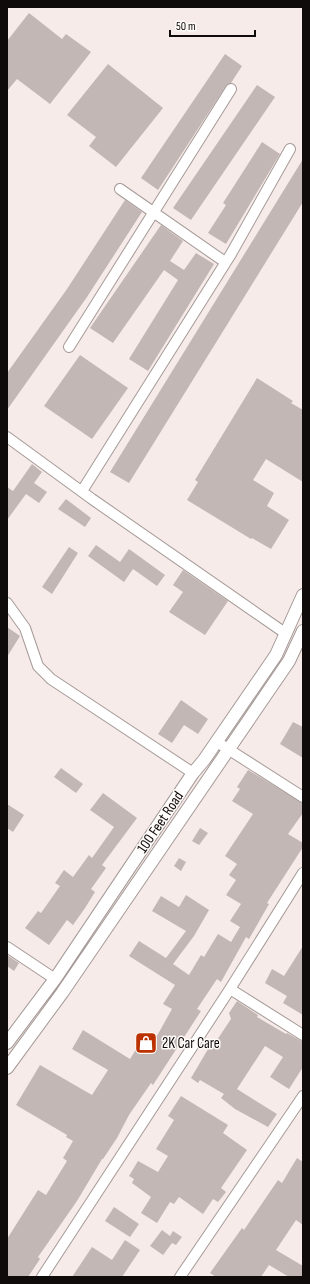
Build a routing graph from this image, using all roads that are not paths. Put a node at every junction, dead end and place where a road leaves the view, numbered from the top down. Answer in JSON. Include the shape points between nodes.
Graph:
{"nodes":[{"id":1,"x":231,"y":90,"type":"dead end"},
{"id":2,"x":290,"y":149,"type":"dead end"},
{"id":3,"x":120,"y":189,"type":"dead end"},
{"id":4,"x":154,"y":212,"type":"junction"},
{"id":5,"x":225,"y":262,"type":"junction"},
{"id":6,"x":69,"y":347,"type":"dead end"},
{"id":7,"x":7,"y":437,"type":"edge"},
{"id":8,"x":82,"y":491,"type":"junction"},
{"id":9,"x":303,"y":594,"type":"edge"},
{"id":10,"x":7,"y":603,"type":"edge"},
{"id":11,"x":303,"y":631,"type":"edge"},
{"id":12,"x":285,"y":633,"type":"junction"},
{"id":13,"x":217,"y":742,"type":"junction"},
{"id":14,"x":228,"y":750,"type":"junction"},
{"id":15,"x":193,"y":773,"type":"junction"},
{"id":16,"x":303,"y":797,"type":"edge"},
{"id":17,"x":303,"y":873,"type":"edge"},
{"id":18,"x":7,"y":947,"type":"edge"},
{"id":19,"x":55,"y":979,"type":"junction"},
{"id":20,"x":230,"y":989,"type":"junction"},
{"id":21,"x":303,"y":1035,"type":"edge"},
{"id":22,"x":9,"y":1037,"type":"edge"},
{"id":23,"x":7,"y":1068,"type":"edge"},
{"id":24,"x":303,"y":1096,"type":"edge"},
{"id":25,"x":42,"y":1277,"type":"edge"},
{"id":26,"x":180,"y":1277,"type":"edge"}],
"edges":[{"from":1,"to":4,"type":"street"},
{"from":2,"to":5,"type":"street"},
{"from":3,"to":4,"type":"street"},
{"from":4,"to":5,"type":"street"},
{"from":4,"to":6,"type":"street"},
{"from":5,"to":8,"type":"street"},
{"from":7,"to":8,"type":"street"},
{"from":8,"to":12,"type":"street"},
{"from":9,"to":12,"type":"street","name":"100 Feet Road"},
{"from":10,"to":15,"type":"street","via":[[25,628],[38,666],[51,679]]},
{"from":11,"to":14,"type":"street","name":"100 Feet Road","via":[[289,661]]},
{"from":12,"to":13,"type":"street","name":"100 Feet Road","via":[[276,655]]},
{"from":13,"to":14,"type":"street"},
{"from":13,"to":15,"type":"street","name":"100 Feet Road"},
{"from":14,"to":16,"type":"street"},
{"from":14,"to":23,"type":"street","name":"100 Feet Road","via":[[62,993]]},
{"from":15,"to":19,"type":"street","name":"100 Feet Road"},
{"from":17,"to":20,"type":"street"},
{"from":18,"to":19,"type":"street"},
{"from":19,"to":22,"type":"street","name":"100 Feet Road"},
{"from":20,"to":21,"type":"street"},
{"from":20,"to":25,"type":"street"},
{"from":24,"to":26,"type":"street"}]}
